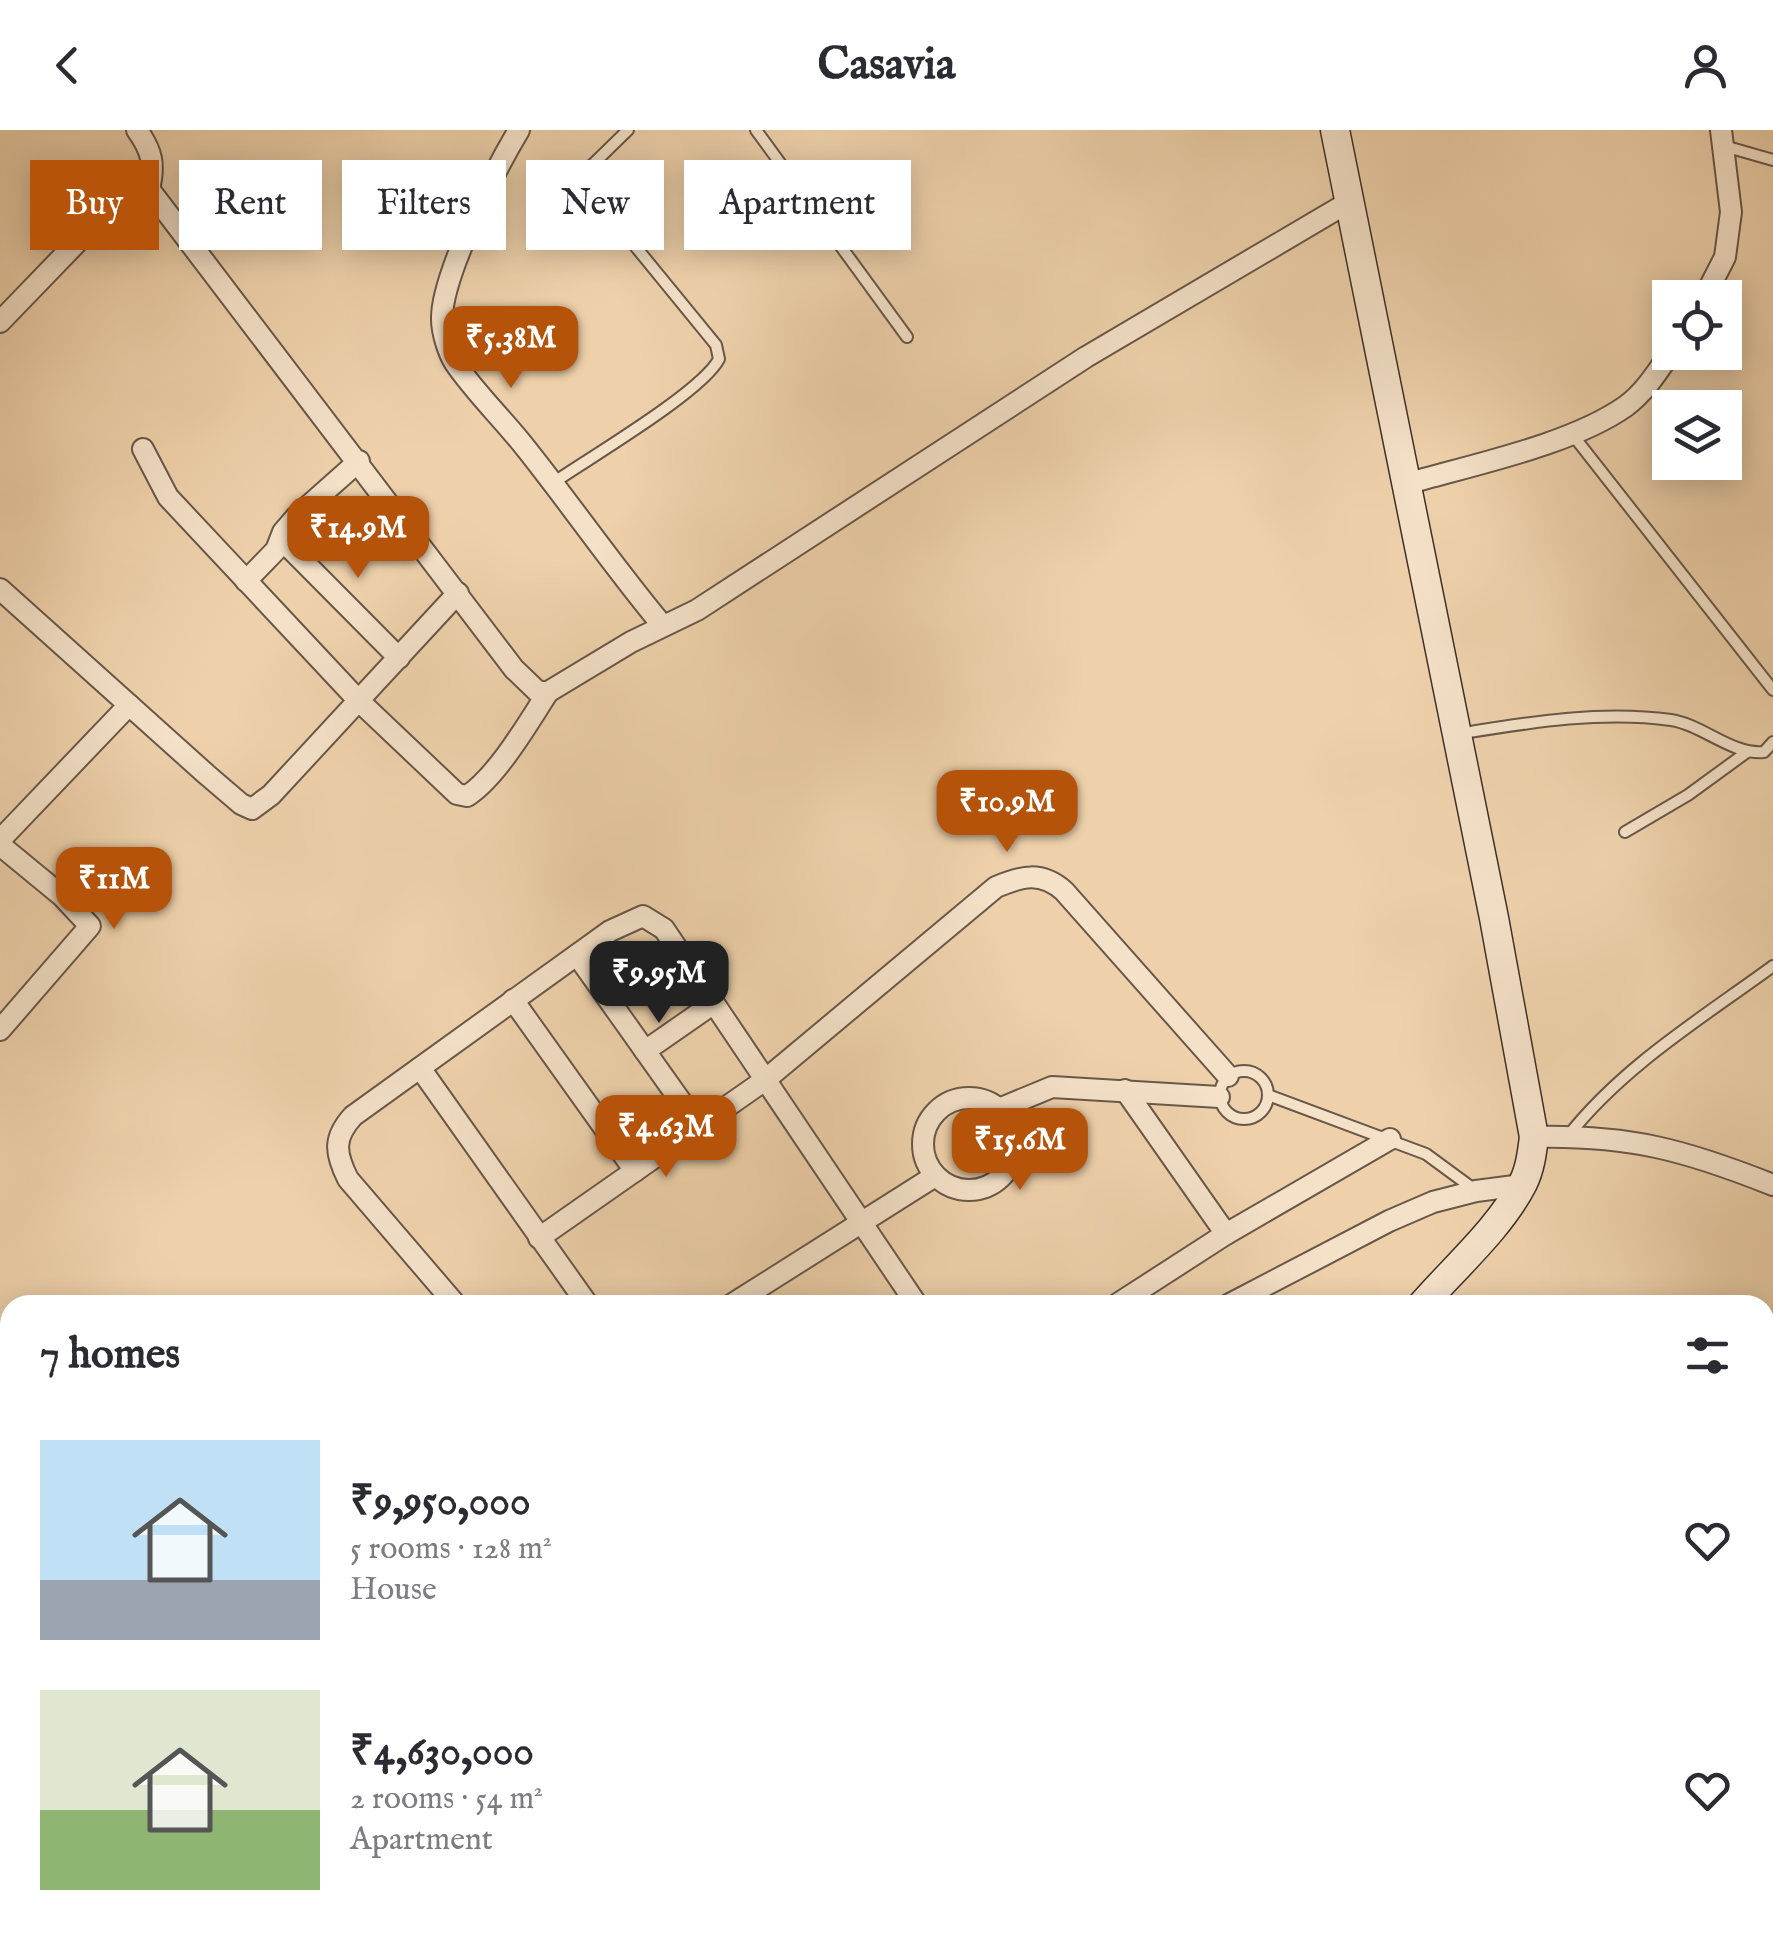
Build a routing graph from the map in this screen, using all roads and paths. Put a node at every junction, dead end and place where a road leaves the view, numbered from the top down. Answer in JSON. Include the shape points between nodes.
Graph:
{"nodes":[{"id":1,"x":137,"y":130,"type":"edge"},
{"id":2,"x":519,"y":130,"type":"edge"},
{"id":3,"x":628,"y":130,"type":"edge"},
{"id":4,"x":756,"y":130,"type":"edge"},
{"id":5,"x":1335,"y":130,"type":"edge"},
{"id":6,"x":1722,"y":138,"type":"edge"},
{"id":7,"x":153,"y":160,"type":"edge"},
{"id":8,"x":1773,"y":160,"type":"edge"},
{"id":9,"x":159,"y":202,"type":"edge"},
{"id":10,"x":1350,"y":202,"type":"junction"},
{"id":11,"x":69,"y":250,"type":"edge"},
{"id":12,"x":1713,"y":280,"type":"edge"},
{"id":13,"x":0,"y":322,"type":"edge"},
{"id":14,"x":907,"y":336,"type":"dead end"},
{"id":15,"x":1658,"y":370,"type":"edge"},
{"id":16,"x":1572,"y":433,"type":"junction"},
{"id":17,"x":143,"y":449,"type":"dead end"},
{"id":18,"x":359,"y":462,"type":"junction"},
{"id":19,"x":554,"y":482,"type":"junction"},
{"id":20,"x":1406,"y":484,"type":"junction"},
{"id":21,"x":281,"y":539,"type":"junction"},
{"id":22,"x":246,"y":581,"type":"junction"},
{"id":23,"x":0,"y":589,"type":"edge"},
{"id":24,"x":458,"y":593,"type":"junction"},
{"id":25,"x":663,"y":626,"type":"junction"},
{"id":26,"x":399,"y":658,"type":"junction"},
{"id":27,"x":1773,"y":690,"type":"edge"},
{"id":28,"x":548,"y":692,"type":"junction"},
{"id":29,"x":359,"y":701,"type":"junction"},
{"id":30,"x":129,"y":704,"type":"junction"},
{"id":31,"x":1455,"y":734,"type":"junction"},
{"id":32,"x":1773,"y":742,"type":"edge"},
{"id":33,"x":1747,"y":752,"type":"junction"},
{"id":34,"x":1625,"y":832,"type":"dead end"},
{"id":35,"x":0,"y":842,"type":"edge"},
{"id":36,"x":577,"y":954,"type":"junction"},
{"id":37,"x":1773,"y":966,"type":"edge"},
{"id":38,"x":514,"y":1000,"type":"junction"},
{"id":39,"x":714,"y":1003,"type":"junction"},
{"id":40,"x":0,"y":1030,"type":"edge"},
{"id":41,"x":645,"y":1051,"type":"junction"},
{"id":42,"x":420,"y":1068,"type":"junction"},
{"id":43,"x":1228,"y":1076,"type":"junction"},
{"id":44,"x":765,"y":1080,"type":"junction"},
{"id":45,"x":1126,"y":1090,"type":"junction"},
{"id":46,"x":1268,"y":1094,"type":"junction"},
{"id":47,"x":1219,"y":1096,"type":"junction"},
{"id":48,"x":1000,"y":1109,"type":"junction"},
{"id":49,"x":699,"y":1127,"type":"junction"},
{"id":50,"x":1568,"y":1136,"type":"junction"},
{"id":51,"x":1534,"y":1138,"type":"junction"},
{"id":52,"x":1390,"y":1139,"type":"junction"},
{"id":53,"x":635,"y":1171,"type":"junction"},
{"id":54,"x":935,"y":1176,"type":"junction"},
{"id":55,"x":1522,"y":1185,"type":"junction"},
{"id":56,"x":1773,"y":1186,"type":"edge"},
{"id":57,"x":1476,"y":1191,"type":"junction"},
{"id":58,"x":862,"y":1223,"type":"junction"},
{"id":59,"x":1226,"y":1234,"type":"junction"},
{"id":60,"x":539,"y":1238,"type":"junction"},
{"id":61,"x":447,"y":1295,"type":"edge"},
{"id":62,"x":581,"y":1295,"type":"edge"},
{"id":63,"x":747,"y":1295,"type":"edge"},
{"id":64,"x":910,"y":1295,"type":"edge"},
{"id":65,"x":1131,"y":1295,"type":"edge"},
{"id":66,"x":1247,"y":1295,"type":"edge"},
{"id":67,"x":1431,"y":1295,"type":"edge"}],
"edges":[{"from":1,"to":7,"type":"street"},
{"from":2,"to":19,"type":"street","via":[[447,280],[442,320],[452,358]]},
{"from":3,"to":19,"type":"lane","via":[[588,169],[586,186],[716,345],[719,358],[662,410]]},
{"from":4,"to":14,"type":"lane"},
{"from":5,"to":10,"type":"street"},
{"from":6,"to":8,"type":"lane"},
{"from":6,"to":12,"type":"street","via":[[1731,212],[1725,257]]},
{"from":9,"to":18,"type":"street"},
{"from":10,"to":20,"type":"street"},
{"from":10,"to":25,"type":"street","via":[[1086,357]]},
{"from":11,"to":13,"type":"street"},
{"from":15,"to":16,"type":"street","via":[[1626,406]]},
{"from":16,"to":20,"type":"street"},
{"from":16,"to":27,"type":"lane"},
{"from":17,"to":22,"type":"street","via":[[168,496]]},
{"from":18,"to":21,"type":"street","via":[[296,517]]},
{"from":18,"to":24,"type":"street"},
{"from":19,"to":25,"type":"street"},
{"from":20,"to":31,"type":"street"},
{"from":21,"to":22,"type":"street"},
{"from":21,"to":26,"type":"street"},
{"from":22,"to":29,"type":"street"},
{"from":23,"to":30,"type":"street"},
{"from":24,"to":26,"type":"street"},
{"from":24,"to":28,"type":"street","via":[[528,684]]},
{"from":25,"to":28,"type":"street"},
{"from":26,"to":29,"type":"street"},
{"from":28,"to":29,"type":"street","via":[[520,736],[477,788],[462,796]]},
{"from":29,"to":30,"type":"street","via":[[252,809]]},
{"from":30,"to":35,"type":"street"},
{"from":31,"to":33,"type":"lane","via":[[1527,722],[1644,717],[1693,726]]},
{"from":31,"to":51,"type":"street"},
{"from":32,"to":33,"type":"lane","via":[[1764,752]]},
{"from":33,"to":34,"type":"lane"},
{"from":35,"to":40,"type":"street","via":[[90,926]]},
{"from":36,"to":38,"type":"street"},
{"from":36,"to":39,"type":"street","via":[[643,916],[664,929]]},
{"from":36,"to":41,"type":"street"},
{"from":37,"to":50,"type":"lane","via":[[1616,1084]]},
{"from":38,"to":42,"type":"street"},
{"from":38,"to":53,"type":"street"},
{"from":39,"to":41,"type":"street"},
{"from":39,"to":44,"type":"street"},
{"from":41,"to":49,"type":"street"},
{"from":42,"to":60,"type":"street"},
{"from":42,"to":61,"type":"street","via":[[352,1116],[337,1141],[337,1155],[348,1179]]},
{"from":43,"to":44,"type":"street","via":[[1064,891],[1042,876],[1021,876],[996,886]]},
{"from":43,"to":46,"type":"lane","via":[[1254,1073]]},
{"from":43,"to":47,"type":"lane"},
{"from":44,"to":49,"type":"street"},
{"from":44,"to":58,"type":"street"},
{"from":45,"to":47,"type":"street"},
{"from":45,"to":48,"type":"street","via":[[1052,1088]]},
{"from":45,"to":59,"type":"street"},
{"from":46,"to":47,"type":"lane","via":[[1264,1110],[1249,1120],[1232,1117]]},
{"from":46,"to":52,"type":"lane"},
{"from":48,"to":54,"type":"street","via":[[970,1098],[930,1118],[922,1148]]},
{"from":48,"to":54,"type":"street","via":[[1015,1138],[1008,1170],[982,1189],[949,1186]]},
{"from":49,"to":53,"type":"street"},
{"from":50,"to":51,"type":"street"},
{"from":50,"to":56,"type":"street","via":[[1647,1143]]},
{"from":51,"to":55,"type":"street"},
{"from":52,"to":57,"type":"lane","via":[[1426,1154]]},
{"from":52,"to":59,"type":"street"},
{"from":53,"to":60,"type":"street"},
{"from":54,"to":58,"type":"street"},
{"from":55,"to":57,"type":"street"},
{"from":55,"to":67,"type":"street"},
{"from":57,"to":66,"type":"street","via":[[1388,1221]]},
{"from":58,"to":63,"type":"street"},
{"from":58,"to":64,"type":"street"},
{"from":59,"to":65,"type":"street"},
{"from":60,"to":62,"type":"street"}]}
